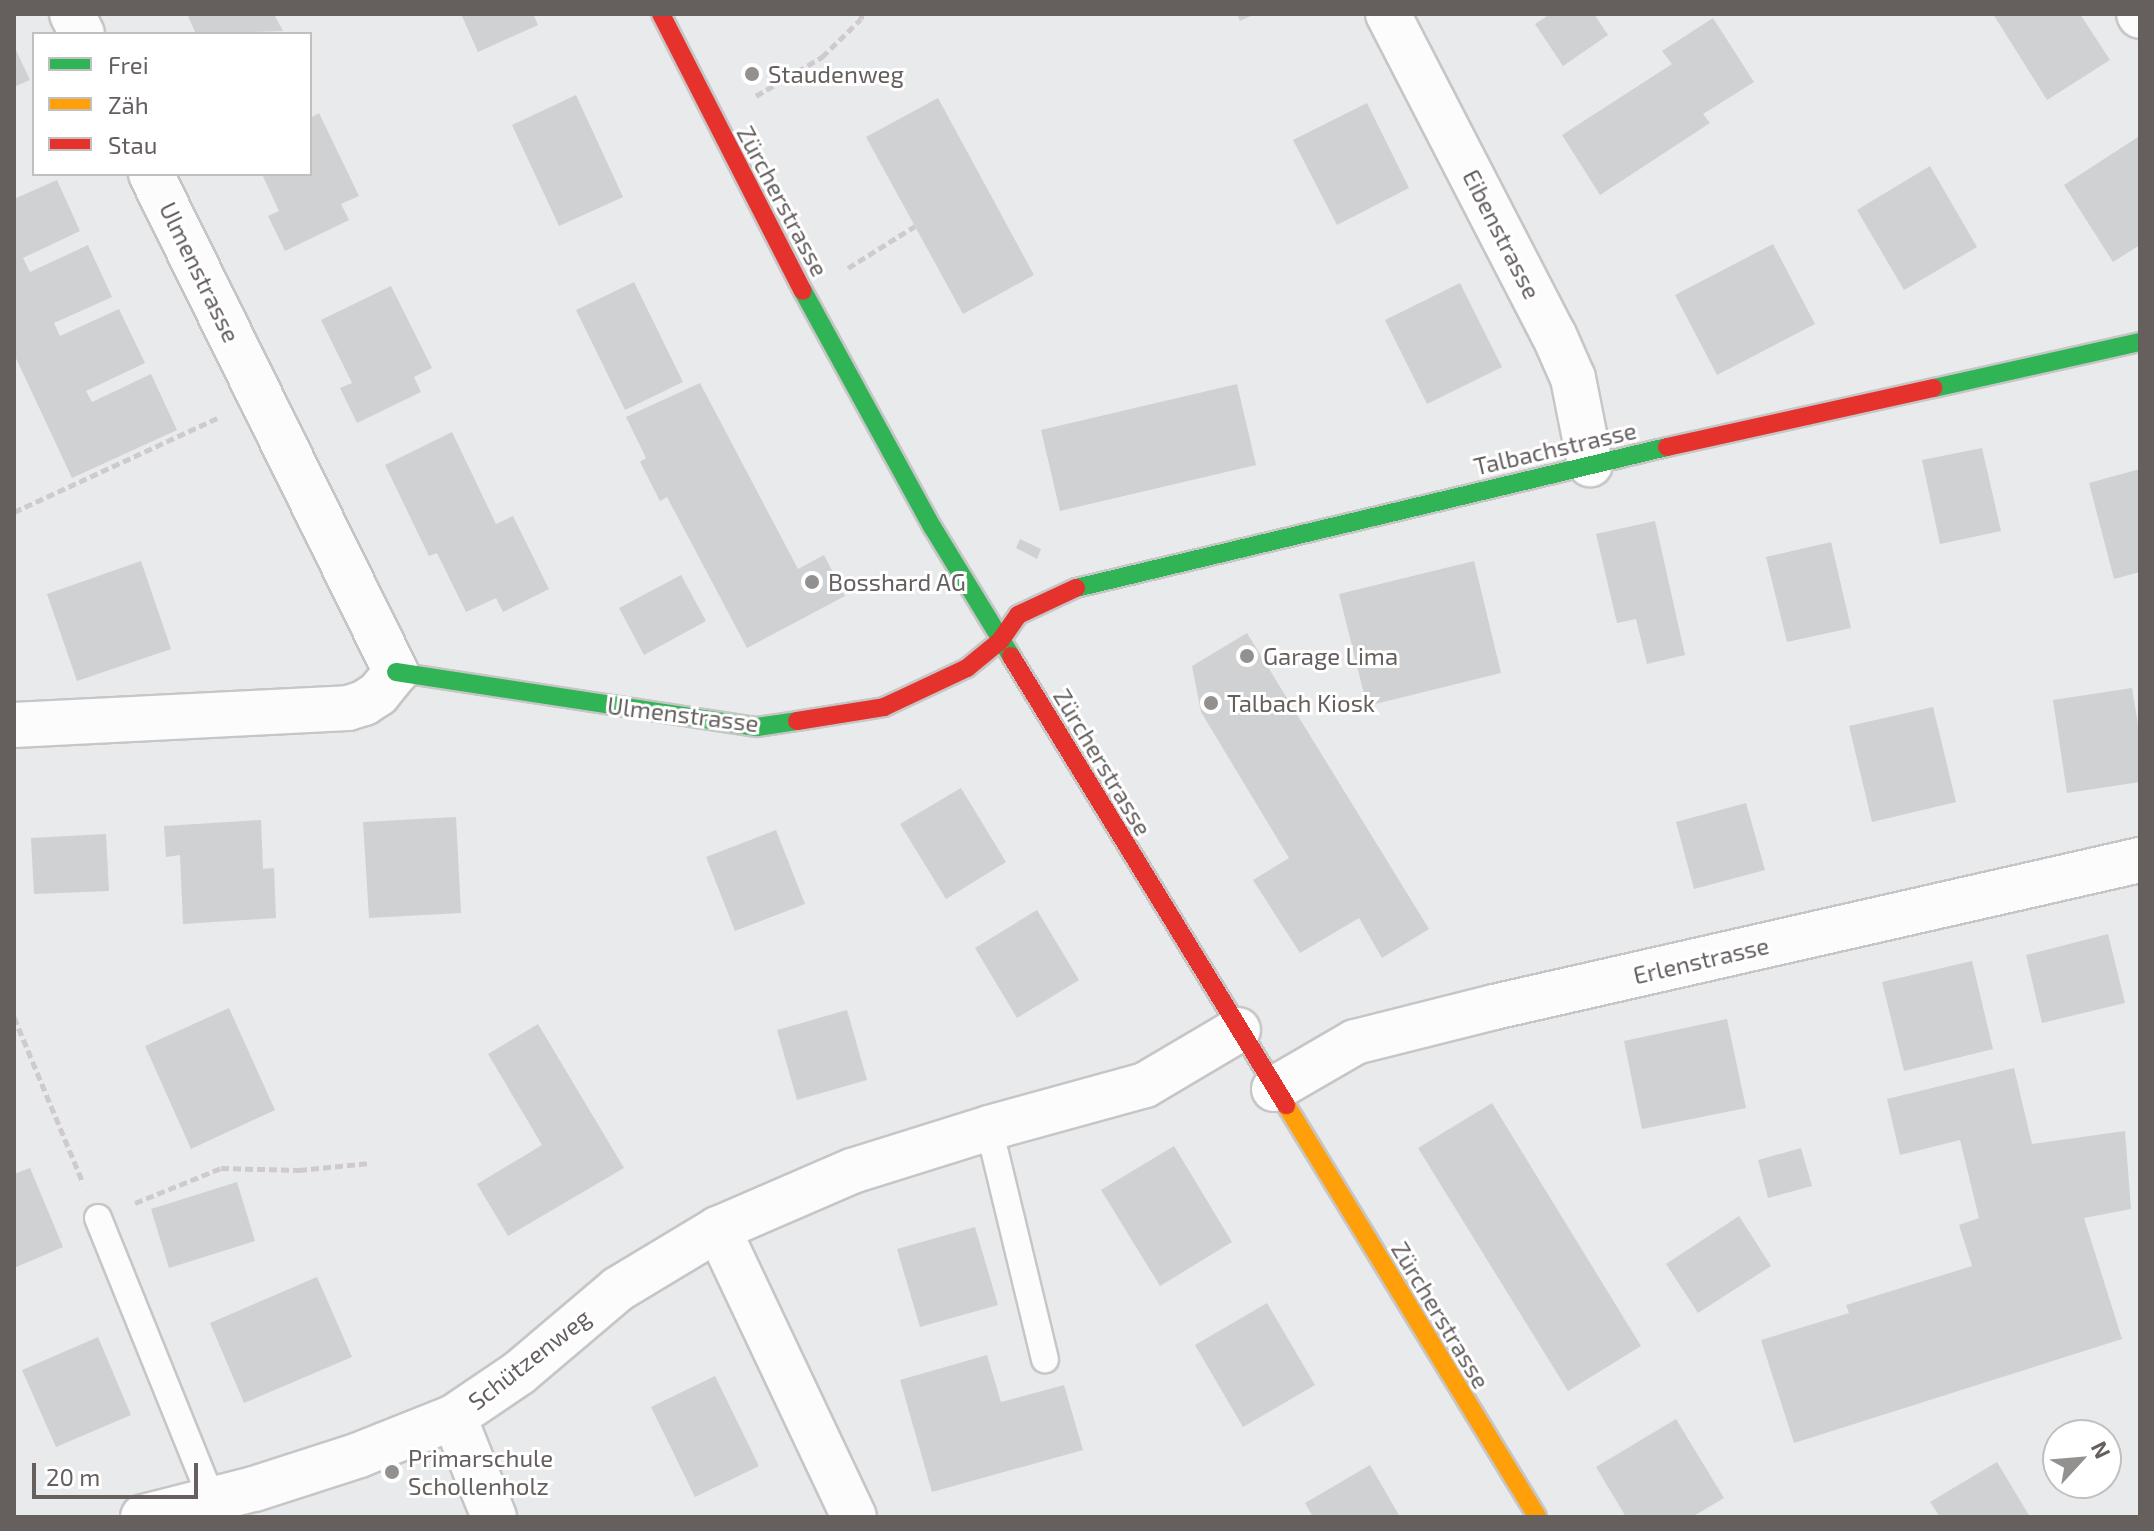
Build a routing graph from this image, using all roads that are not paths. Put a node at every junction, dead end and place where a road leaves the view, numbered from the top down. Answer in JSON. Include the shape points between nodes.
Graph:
{"nodes":[{"id":1,"x":72,"y":14,"type":"edge"},
{"id":2,"x":661,"y":14,"type":"edge"},
{"id":3,"x":1388,"y":14,"type":"edge"},
{"id":4,"x":81,"y":32,"type":"edge"},
{"id":5,"x":152,"y":176,"type":"edge"},
{"id":6,"x":2140,"y":342,"type":"edge"},
{"id":7,"x":1590,"y":464,"type":"junction"},
{"id":8,"x":1000,"y":641,"type":"junction"},
{"id":9,"x":396,"y":672,"type":"junction"},
{"id":10,"x":14,"y":725,"type":"edge"},
{"id":11,"x":2140,"y":860,"type":"edge"},
{"id":12,"x":1238,"y":1030,"type":"junction"},
{"id":13,"x":1274,"y":1089,"type":"junction"},
{"id":14,"x":989,"y":1128,"type":"junction"},
{"id":15,"x":98,"y":1218,"type":"road end"},
{"id":16,"x":718,"y":1229,"type":"junction"},
{"id":17,"x":1045,"y":1359,"type":"dead end"},
{"id":18,"x":454,"y":1417,"type":"junction"},
{"id":19,"x":213,"y":1502,"type":"junction"},
{"id":20,"x":143,"y":1517,"type":"edge"},
{"id":21,"x":494,"y":1517,"type":"edge"},
{"id":22,"x":854,"y":1517,"type":"edge"},
{"id":23,"x":1537,"y":1517,"type":"edge"}],
"edges":[{"from":1,"to":4,"type":"street"},
{"from":2,"to":8,"type":"street","name":"Zürcherstrasse","via":[[806,294]]},
{"from":3,"to":7,"type":"street","name":"Eibenstrasse","via":[[1561,349],[1573,378]]},
{"from":5,"to":9,"type":"street","name":"Ulmenstrasse"},
{"from":6,"to":7,"type":"street","name":"Talbachstrasse"},
{"from":7,"to":8,"type":"street","name":"Talbachstrasse","via":[[1079,586],[1018,615]]},
{"from":8,"to":9,"type":"street","name":"Ulmenstrasse","via":[[967,668],[884,707],[757,727]]},
{"from":8,"to":12,"type":"street","name":"Zürcherstrasse"},
{"from":9,"to":10,"type":"street","via":[[378,694],[348,708]]},
{"from":11,"to":13,"type":"street","name":"Erlenstrasse","via":[[1355,1042]]},
{"from":12,"to":13,"type":"street","name":"Zürcherstrasse"},
{"from":12,"to":14,"type":"street","name":"Schützenweg","via":[[1145,1085]]},
{"from":13,"to":23,"type":"street","name":"Zürcherstrasse"},
{"from":14,"to":16,"type":"street","name":"Schützenweg","via":[[852,1171]]},
{"from":14,"to":17,"type":"lane"},
{"from":15,"to":19,"type":"lane"},
{"from":16,"to":18,"type":"street","name":"Schützenweg","via":[[618,1289],[519,1373]]},
{"from":16,"to":22,"type":"street"},
{"from":18,"to":19,"type":"street","name":"Schützenweg","via":[[359,1455]]},
{"from":18,"to":21,"type":"street"},
{"from":19,"to":20,"type":"street","name":"Schützenweg"}]}
